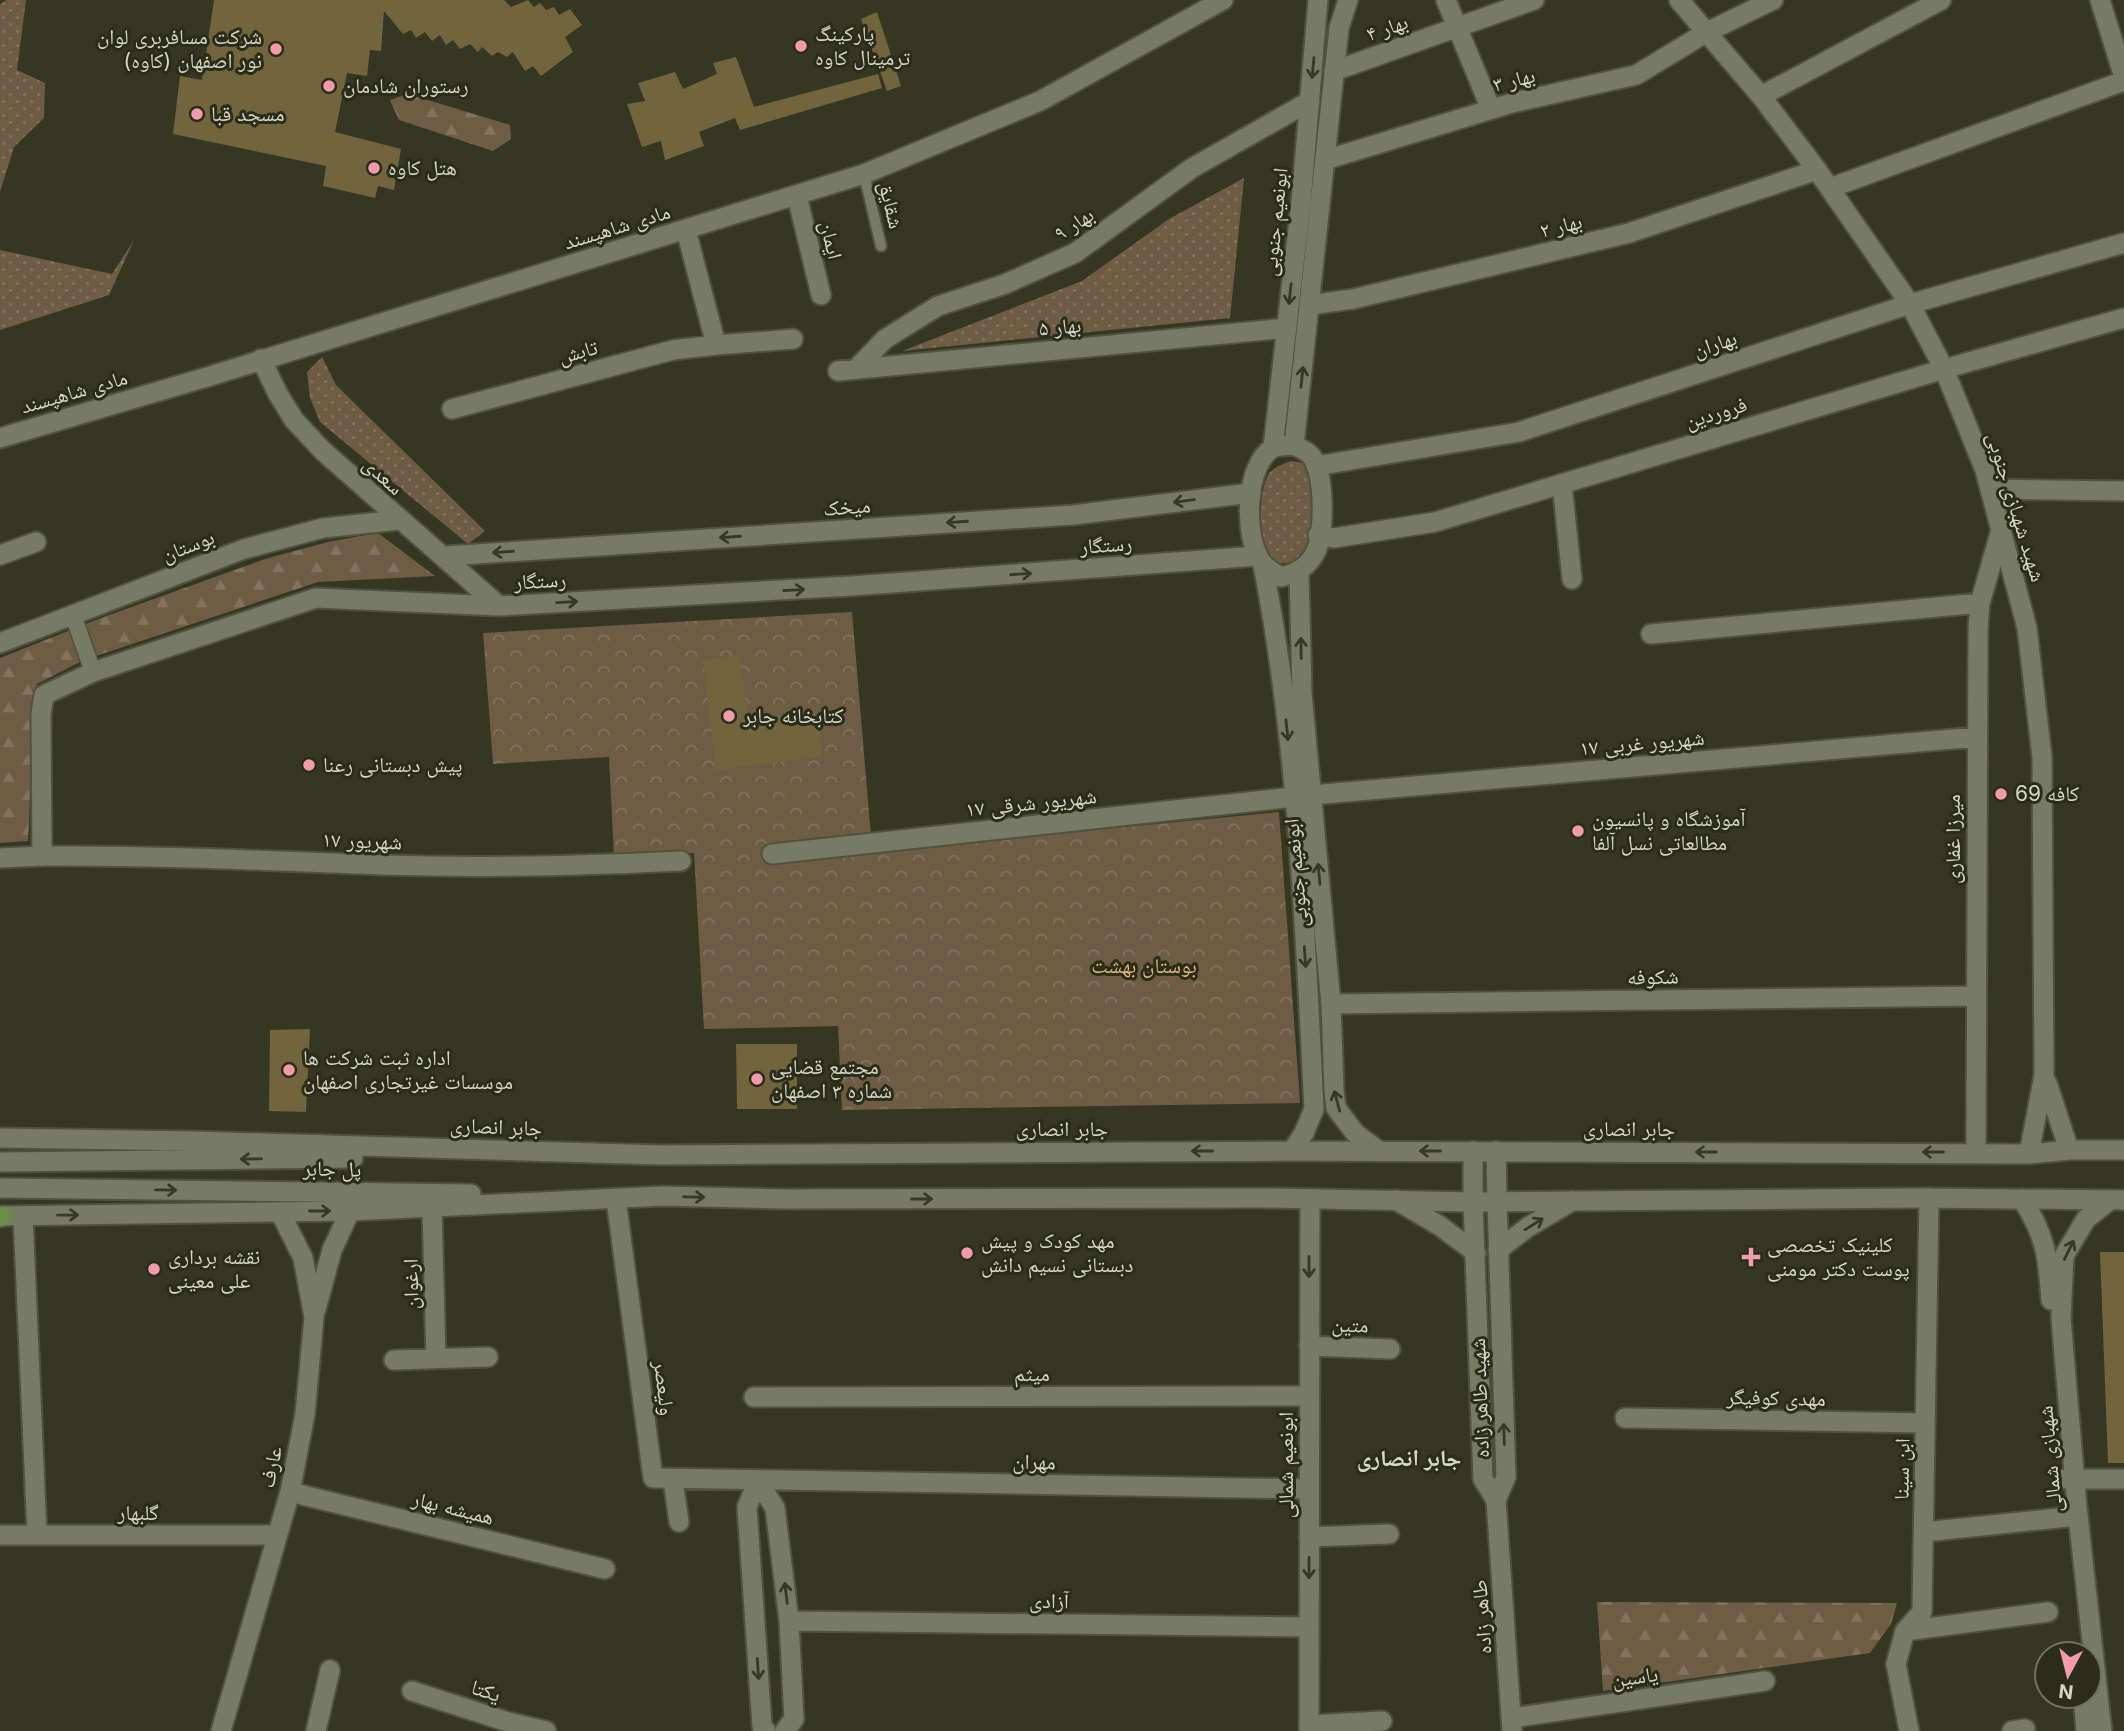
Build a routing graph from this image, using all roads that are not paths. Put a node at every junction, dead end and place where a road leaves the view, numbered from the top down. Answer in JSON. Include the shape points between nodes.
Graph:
{"nodes":[{"id":1,"x":1223,"y":0,"type":"edge"},
{"id":2,"x":1318,"y":0,"type":"edge"},
{"id":3,"x":1348,"y":0,"type":"edge"},
{"id":4,"x":1446,"y":0,"type":"edge"},
{"id":5,"x":1534,"y":0,"type":"edge"},
{"id":6,"x":1679,"y":0,"type":"edge"},
{"id":7,"x":1773,"y":0,"type":"edge"},
{"id":8,"x":1941,"y":0,"type":"edge"},
{"id":9,"x":2100,"y":0,"type":"edge"},
{"id":10,"x":1457,"y":28,"type":"junction"},
{"id":11,"x":1707,"y":32,"type":"junction"},
{"id":12,"x":1334,"y":71,"type":"junction"},
{"id":13,"x":2124,"y":79,"type":"edge"},
{"id":14,"x":1761,"y":96,"type":"junction"},
{"id":15,"x":1310,"y":101,"type":"junction"},
{"id":16,"x":1491,"y":109,"type":"junction"},
{"id":17,"x":1325,"y":160,"type":"junction"},
{"id":18,"x":1817,"y":170,"type":"junction"},
{"id":19,"x":864,"y":174,"type":"junction"},
{"id":20,"x":1830,"y":188,"type":"junction"},
{"id":21,"x":797,"y":196,"type":"junction"},
{"id":22,"x":686,"y":230,"type":"junction"},
{"id":23,"x":2124,"y":243,"type":"edge"},
{"id":24,"x":881,"y":246,"type":"dead end"},
{"id":25,"x":821,"y":295,"type":"dead end"},
{"id":26,"x":1910,"y":304,"type":"junction"},
{"id":27,"x":1309,"y":305,"type":"junction"},
{"id":28,"x":2124,"y":318,"type":"edge"},
{"id":29,"x":1287,"y":328,"type":"junction"},
{"id":30,"x":793,"y":339,"type":"dead end"},
{"id":31,"x":716,"y":345,"type":"junction"},
{"id":32,"x":261,"y":359,"type":"junction"},
{"id":33,"x":1944,"y":369,"type":"junction"},
{"id":34,"x":847,"y":370,"type":"joint"},
{"id":35,"x":452,"y":410,"type":"dead end"},
{"id":36,"x":0,"y":438,"type":"edge"},
{"id":37,"x":1294,"y":445,"type":"junction"},
{"id":38,"x":1273,"y":448,"type":"junction"},
{"id":39,"x":1316,"y":466,"type":"junction"},
{"id":40,"x":1562,"y":484,"type":"junction"},
{"id":41,"x":1990,"y":489,"type":"junction"},
{"id":42,"x":2124,"y":491,"type":"edge"},
{"id":43,"x":1251,"y":493,"type":"junction"},
{"id":44,"x":399,"y":520,"type":"junction"},
{"id":45,"x":2001,"y":530,"type":"junction"},
{"id":46,"x":1318,"y":535,"type":"junction"},
{"id":47,"x":36,"y":542,"type":"dead end"},
{"id":48,"x":0,"y":555,"type":"edge"},
{"id":49,"x":444,"y":556,"type":"junction"},
{"id":50,"x":1261,"y":561,"type":"junction"},
{"id":51,"x":1299,"y":573,"type":"junction"},
{"id":52,"x":1572,"y":579,"type":"dead end"},
{"id":53,"x":1980,"y":603,"type":"junction"},
{"id":54,"x":499,"y":606,"type":"junction"},
{"id":55,"x":74,"y":615,"type":"junction"},
{"id":56,"x":1651,"y":634,"type":"dead end"},
{"id":57,"x":0,"y":643,"type":"edge"},
{"id":58,"x":93,"y":672,"type":"junction"},
{"id":59,"x":1976,"y":737,"type":"junction"},
{"id":60,"x":1303,"y":796,"type":"junction"},
{"id":61,"x":772,"y":854,"type":"dead end"},
{"id":62,"x":42,"y":856,"type":"junction"},
{"id":63,"x":0,"y":858,"type":"edge"},
{"id":64,"x":681,"y":860,"type":"dead end"},
{"id":65,"x":1976,"y":996,"type":"junction"},
{"id":66,"x":1331,"y":1004,"type":"junction"},
{"id":67,"x":2045,"y":1075,"type":"junction"},
{"id":68,"x":0,"y":1138,"type":"edge"},
{"id":69,"x":2069,"y":1150,"type":"junction"},
{"id":70,"x":2124,"y":1150,"type":"edge"},
{"id":71,"x":1292,"y":1151,"type":"junction"},
{"id":72,"x":1379,"y":1151,"type":"junction"},
{"id":73,"x":1473,"y":1151,"type":"junction"},
{"id":74,"x":1496,"y":1151,"type":"junction"},
{"id":75,"x":1976,"y":1152,"type":"junction"},
{"id":76,"x":2029,"y":1154,"type":"junction"},
{"id":77,"x":662,"y":1155,"type":"junction"},
{"id":78,"x":0,"y":1162,"type":"edge"},
{"id":79,"x":0,"y":1188,"type":"edge"},
{"id":80,"x":663,"y":1196,"type":"junction"},
{"id":81,"x":1929,"y":1198,"type":"junction"},
{"id":82,"x":616,"y":1199,"type":"junction"},
{"id":83,"x":1310,"y":1199,"type":"junction"},
{"id":84,"x":2022,"y":1199,"type":"junction"},
{"id":85,"x":1396,"y":1200,"type":"junction"},
{"id":86,"x":2117,"y":1200,"type":"edge"},
{"id":87,"x":1497,"y":1201,"type":"junction"},
{"id":88,"x":1572,"y":1201,"type":"junction"},
{"id":89,"x":1473,"y":1202,"type":"junction"},
{"id":90,"x":432,"y":1208,"type":"junction"},
{"id":91,"x":350,"y":1211,"type":"junction"},
{"id":92,"x":280,"y":1212,"type":"junction"},
{"id":93,"x":23,"y":1216,"type":"junction"},
{"id":94,"x":1,"y":1217,"type":"edge"},
{"id":95,"x":1498,"y":1250,"type":"junction"},
{"id":96,"x":1476,"y":1253,"type":"junction"},
{"id":97,"x":314,"y":1317,"type":"junction"},
{"id":98,"x":1309,"y":1346,"type":"junction"},
{"id":99,"x":1390,"y":1349,"type":"dead end"},
{"id":100,"x":488,"y":1357,"type":"dead end"},
{"id":101,"x":436,"y":1359,"type":"junction"},
{"id":102,"x":394,"y":1360,"type":"dead end"},
{"id":103,"x":1309,"y":1396,"type":"junction"},
{"id":104,"x":754,"y":1397,"type":"dead end"},
{"id":105,"x":1625,"y":1418,"type":"dead end"},
{"id":106,"x":1925,"y":1423,"type":"junction"},
{"id":107,"x":2070,"y":1479,"type":"junction"},
{"id":108,"x":2124,"y":1479,"type":"edge"},
{"id":109,"x":673,"y":1480,"type":"junction"},
{"id":110,"x":758,"y":1481,"type":"junction"},
{"id":111,"x":1309,"y":1489,"type":"junction"},
{"id":112,"x":290,"y":1492,"type":"junction"},
{"id":113,"x":1496,"y":1500,"type":"junction"},
{"id":114,"x":2073,"y":1516,"type":"junction"},
{"id":115,"x":678,"y":1522,"type":"dead end"},
{"id":116,"x":1924,"y":1532,"type":"junction"},
{"id":117,"x":1389,"y":1534,"type":"dead end"},
{"id":118,"x":0,"y":1535,"type":"edge"},
{"id":119,"x":37,"y":1535,"type":"junction"},
{"id":120,"x":276,"y":1535,"type":"junction"},
{"id":121,"x":1309,"y":1537,"type":"junction"},
{"id":122,"x":781,"y":1559,"type":"junction"},
{"id":123,"x":750,"y":1563,"type":"junction"},
{"id":124,"x":605,"y":1569,"type":"dead end"},
{"id":125,"x":2048,"y":1612,"type":"dead end"},
{"id":126,"x":1309,"y":1627,"type":"junction"},
{"id":127,"x":790,"y":1630,"type":"junction"},
{"id":128,"x":1905,"y":1631,"type":"junction"},
{"id":129,"x":2079,"y":1640,"type":"edge"},
{"id":130,"x":756,"y":1641,"type":"junction"},
{"id":131,"x":330,"y":1670,"type":"dead end"},
{"id":132,"x":1765,"y":1681,"type":"dead end"},
{"id":133,"x":412,"y":1691,"type":"dead end"},
{"id":134,"x":2084,"y":1710,"type":"edge"},
{"id":135,"x":1382,"y":1721,"type":"dead end"},
{"id":136,"x":1512,"y":1725,"type":"edge"},
{"id":137,"x":507,"y":1726,"type":"edge"},
{"id":138,"x":1309,"y":1728,"type":"edge"},
{"id":139,"x":224,"y":1730,"type":"edge"},
{"id":140,"x":316,"y":1731,"type":"edge"},
{"id":141,"x":547,"y":1731,"type":"edge"},
{"id":142,"x":766,"y":1731,"type":"edge"},
{"id":143,"x":785,"y":1731,"type":"edge"},
{"id":144,"x":1909,"y":1731,"type":"edge"},
{"id":145,"x":2086,"y":1731,"type":"edge"},
{"id":146,"x":2102,"y":1731,"type":"edge"}],
"edges":[{"from":1,"to":19,"type":"street","name":"مادی شاهپسند","via":[[1040,101]]},
{"from":2,"to":15,"type":"street","name":"ابونعیم جنوبی","one_way":true},
{"from":3,"to":12,"type":"street","name":"ابونعیم جنوبی"},
{"from":4,"to":10,"type":"street"},
{"from":5,"to":10,"type":"street","name":"بهار ۴"},
{"from":6,"to":11,"type":"street","name":"شهید شهبازی جنوبی"},
{"from":7,"to":11,"type":"street","name":"بهار ۳"},
{"from":8,"to":14,"type":"street"},
{"from":9,"to":13,"type":"street"},
{"from":10,"to":12,"type":"street","name":"بهار ۴"},
{"from":10,"to":16,"type":"street"},
{"from":11,"to":14,"type":"street","name":"شهید شهبازی جنوبی"},
{"from":11,"to":16,"type":"street","name":"بهار ۳","via":[[1636,75]]},
{"from":12,"to":17,"type":"street","name":"ابونعیم جنوبی"},
{"from":13,"to":20,"type":"street"},
{"from":14,"to":18,"type":"street","name":"شهید شهبازی جنوبی"},
{"from":15,"to":29,"type":"street","name":"ابونعیم جنوبی","one_way":true},
{"from":15,"to":34,"type":"street","name":"بهار ۹","via":[[1192,168],[1075,253],[939,306],[885,339]]},
{"from":16,"to":17,"type":"street","name":"بهار ۳"},
{"from":17,"to":27,"type":"street","name":"ابونعیم جنوبی"},
{"from":18,"to":20,"type":"street","name":"شهید شهبازی جنوبی"},
{"from":18,"to":27,"type":"street","name":"بهار ۲","via":[[1629,233],[1353,299]]},
{"from":19,"to":21,"type":"street","name":"مادی شاهپسند"},
{"from":19,"to":24,"type":"lane","name":"شقایق"},
{"from":20,"to":26,"type":"street","name":"شهید شهبازی جنوبی"},
{"from":21,"to":22,"type":"street","name":"مادی شاهپسند"},
{"from":21,"to":25,"type":"street","name":"ایمان"},
{"from":22,"to":31,"type":"street"},
{"from":22,"to":32,"type":"street","name":"مادی شاهپسند"},
{"from":23,"to":26,"type":"street","name":"بهاران"},
{"from":26,"to":33,"type":"street","name":"شهید شهبازی جنوبی"},
{"from":26,"to":39,"type":"street","name":"بهاران","via":[[1519,432]]},
{"from":37,"to":27,"type":"street","name":"ابونعیم جنوبی","one_way":true},
{"from":28,"to":33,"type":"street","name":"فروردین"},
{"from":29,"to":34,"type":"street","name":"بهار ۵"},
{"from":29,"to":38,"type":"street","name":"ابونعیم جنوبی"},
{"from":30,"to":31,"type":"street","name":"تابش"},
{"from":31,"to":35,"type":"street","name":"تابش","via":[[673,351]]},
{"from":32,"to":36,"type":"street","name":"مادی شاهپسند"},
{"from":32,"to":44,"type":"street","name":"سعدی","via":[[294,420]]},
{"from":33,"to":40,"type":"street","name":"فروردین"},
{"from":33,"to":41,"type":"street","name":"شهید شهبازی جنوبی"},
{"from":37,"to":38,"type":"street"},
{"from":37,"to":39,"type":"street","via":[[1312,456]]},
{"from":38,"to":43,"type":"street","via":[[1258,463]]},
{"from":39,"to":46,"type":"street","via":[[1323,501]]},
{"from":40,"to":46,"type":"street","name":"فروردین","via":[[1435,522],[1334,538]]},
{"from":40,"to":52,"type":"street"},
{"from":41,"to":42,"type":"street"},
{"from":41,"to":45,"type":"street","name":"شهید شهبازی جنوبی"},
{"from":43,"to":49,"type":"street","name":"میخک","one_way":true,"via":[[1073,515]]},
{"from":43,"to":50,"type":"street","via":[[1248,508],[1254,548]]},
{"from":44,"to":49,"type":"street","name":"سعدی"},
{"from":44,"to":55,"type":"street","name":"بوستان","via":[[323,528],[244,549]]},
{"from":45,"to":53,"type":"street","name":"میرزا غفاری"},
{"from":45,"to":67,"type":"street","name":"شهید شهبازی جنوبی","via":[[2027,628],[2042,757]]},
{"from":46,"to":51,"type":"street","via":[[1316,552]]},
{"from":47,"to":48,"type":"street"},
{"from":49,"to":54,"type":"street","name":"سعدی"},
{"from":50,"to":51,"type":"street","via":[[1281,577]]},
{"from":54,"to":50,"type":"street","name":"رستگار","one_way":true},
{"from":50,"to":60,"type":"street","name":"ابونعیم جنوبی","one_way":true},
{"from":60,"to":51,"type":"street","name":"ابونعیم جنوبی","one_way":true},
{"from":53,"to":56,"type":"street"},
{"from":53,"to":59,"type":"street","name":"میرزا غفاری"},
{"from":54,"to":58,"type":"street","name":"رستگار","via":[[316,598]]},
{"from":55,"to":57,"type":"street","name":"بوستان"},
{"from":55,"to":58,"type":"street"},
{"from":58,"to":62,"type":"street","name":"رستگار","via":[[44,695]]},
{"from":59,"to":60,"type":"street","name":"۱۷ شهریور غربی"},
{"from":59,"to":65,"type":"street","name":"میرزا غفاری"},
{"from":60,"to":61,"type":"street","name":"۱۷ شهریور شرقی"},
{"from":66,"to":60,"type":"street","name":"ابونعیم جنوبی","one_way":true},
{"from":60,"to":71,"type":"street","name":"ابونعیم جنوبی","one_way":true,"via":[[1314,1109]]},
{"from":62,"to":63,"type":"street"},
{"from":62,"to":64,"type":"street","name":"۱۷ شهریور","via":[[386,865],[598,865]]},
{"from":65,"to":66,"type":"street","name":"شکوفه"},
{"from":65,"to":75,"type":"street","name":"میرزا غفاری"},
{"from":72,"to":66,"type":"street","name":"ابونعیم جنوبی","one_way":true,"via":[[1355,1133],[1336,1108]]},
{"from":67,"to":69,"type":"street","name":"شهید شهبازی جنوبی"},
{"from":67,"to":76,"type":"street","name":"شهید شهبازی جنوبی"},
{"from":68,"to":77,"type":"street","name":"جابر انصاری"},
{"from":69,"to":70,"type":"street","name":"جابر انصاری"},
{"from":69,"to":76,"type":"street","name":"جابر انصاری"},
{"from":71,"to":72,"type":"street","name":"جابر انصاری"},
{"from":71,"to":77,"type":"street","name":"جابر انصاری","one_way":true},
{"from":73,"to":72,"type":"street","name":"جابر انصاری","one_way":true},
{"from":73,"to":74,"type":"street","name":"جابر انصاری"},
{"from":73,"to":89,"type":"street","name":"شهید طاهر زاده"},
{"from":75,"to":74,"type":"street","name":"جابر انصاری","one_way":true},
{"from":74,"to":87,"type":"street","name":"شهید طاهر زاده"},
{"from":75,"to":76,"type":"street","name":"جابر انصاری"},
{"from":77,"to":78,"type":"street","name":"پل جابر","one_way":true},
{"from":79,"to":80,"type":"street","name":"پل جابر","one_way":true},
{"from":80,"to":82,"type":"street"},
{"from":80,"to":83,"type":"street","one_way":true},
{"from":81,"to":84,"type":"street"},
{"from":81,"to":88,"type":"street"},
{"from":81,"to":106,"type":"street","name":"ابن سینا"},
{"from":82,"to":90,"type":"street"},
{"from":82,"to":109,"type":"street","name":"ولیعصر","via":[[653,1478]]},
{"from":83,"to":85,"type":"street"},
{"from":83,"to":98,"type":"street","name":"ابونعیم شمالی","one_way":true},
{"from":84,"to":86,"type":"street"},
{"from":84,"to":107,"type":"street","name":"شهبازی شمالی","via":[[2039,1225],[2048,1256]]},
{"from":85,"to":89,"type":"street"},
{"from":85,"to":96,"type":"street"},
{"from":107,"to":86,"type":"street","name":"شهبازی شمالی","one_way":true,"via":[[2062,1318],[2064,1256],[2086,1219]]},
{"from":87,"to":88,"type":"street"},
{"from":87,"to":89,"type":"street"},
{"from":87,"to":95,"type":"street","name":"شهید طاهر زاده"},
{"from":95,"to":88,"type":"street","one_way":true},
{"from":89,"to":96,"type":"street","name":"شهید طاهر زاده"},
{"from":90,"to":91,"type":"street"},
{"from":90,"to":101,"type":"street","name":"ارغوان"},
{"from":92,"to":91,"type":"street","one_way":true},
{"from":91,"to":97,"type":"street","via":[[331,1250]]},
{"from":93,"to":92,"type":"street","one_way":true},
{"from":92,"to":97,"type":"street","name":"عارف","via":[[303,1258]]},
{"from":93,"to":94,"type":"street"},
{"from":93,"to":119,"type":"street"},
{"from":113,"to":95,"type":"street","name":"شهید طاهر زاده","one_way":true,"via":[[1506,1477]]},
{"from":96,"to":113,"type":"street","name":"شهید طاهر زاده","via":[[1483,1479]]},
{"from":97,"to":112,"type":"street","name":"عارف","via":[[306,1414]]},
{"from":98,"to":99,"type":"street","name":"متین"},
{"from":98,"to":103,"type":"street","name":"ابونعیم شمالی"},
{"from":100,"to":101,"type":"street"},
{"from":101,"to":102,"type":"street"},
{"from":103,"to":104,"type":"street","name":"میثم"},
{"from":103,"to":111,"type":"street","name":"ابونعیم شمالی"},
{"from":105,"to":106,"type":"street","name":"مهدی کوفیگر"},
{"from":106,"to":116,"type":"street","name":"ابن سینا"},
{"from":107,"to":108,"type":"street"},
{"from":107,"to":114,"type":"street","name":"شهبازی شمالی"},
{"from":109,"to":110,"type":"street"},
{"from":109,"to":115,"type":"street"},
{"from":110,"to":111,"type":"street","name":"مهران"},
{"from":110,"to":122,"type":"street","via":[[775,1508]]},
{"from":110,"to":123,"type":"street","via":[[747,1507]]},
{"from":111,"to":121,"type":"street","name":"ابونعیم شمالی"},
{"from":112,"to":120,"type":"street","name":"عارف"},
{"from":112,"to":124,"type":"street","name":"همیشه بهار"},
{"from":113,"to":136,"type":"street","name":"طاهر زاده"},
{"from":114,"to":116,"type":"street"},
{"from":114,"to":129,"type":"street","name":"شهبازی شمالی"},
{"from":114,"to":146,"type":"street","name":"شهبازی شمالی"},
{"from":116,"to":128,"type":"street","name":"ابن سینا","via":[[1922,1612]]},
{"from":117,"to":121,"type":"street"},
{"from":118,"to":119,"type":"street","name":"گلبهار"},
{"from":119,"to":120,"type":"street","name":"گلبهار"},
{"from":120,"to":139,"type":"street","name":"عارف"},
{"from":121,"to":126,"type":"street","name":"ابونعیم شمالی","one_way":true},
{"from":122,"to":123,"type":"street"},
{"from":127,"to":122,"type":"street","one_way":true},
{"from":123,"to":130,"type":"street"},
{"from":125,"to":128,"type":"street"},
{"from":126,"to":127,"type":"street","name":"آزادی"},
{"from":126,"to":138,"type":"street","name":"ابونعیم شمالی"},
{"from":127,"to":130,"type":"street","name":"آزادی"},
{"from":127,"to":143,"type":"street","via":[[794,1719]]},
{"from":128,"to":144,"type":"street","name":"ابن سینا","via":[[1896,1664]]},
{"from":130,"to":142,"type":"street","one_way":true},
{"from":131,"to":140,"type":"street"},
{"from":132,"to":136,"type":"street","name":"یاسین"},
{"from":133,"to":137,"type":"street","name":"یکتا"},
{"from":134,"to":145,"type":"street"},
{"from":135,"to":138,"type":"street"},
{"from":137,"to":141,"type":"street","name":"یکتا"}]}
